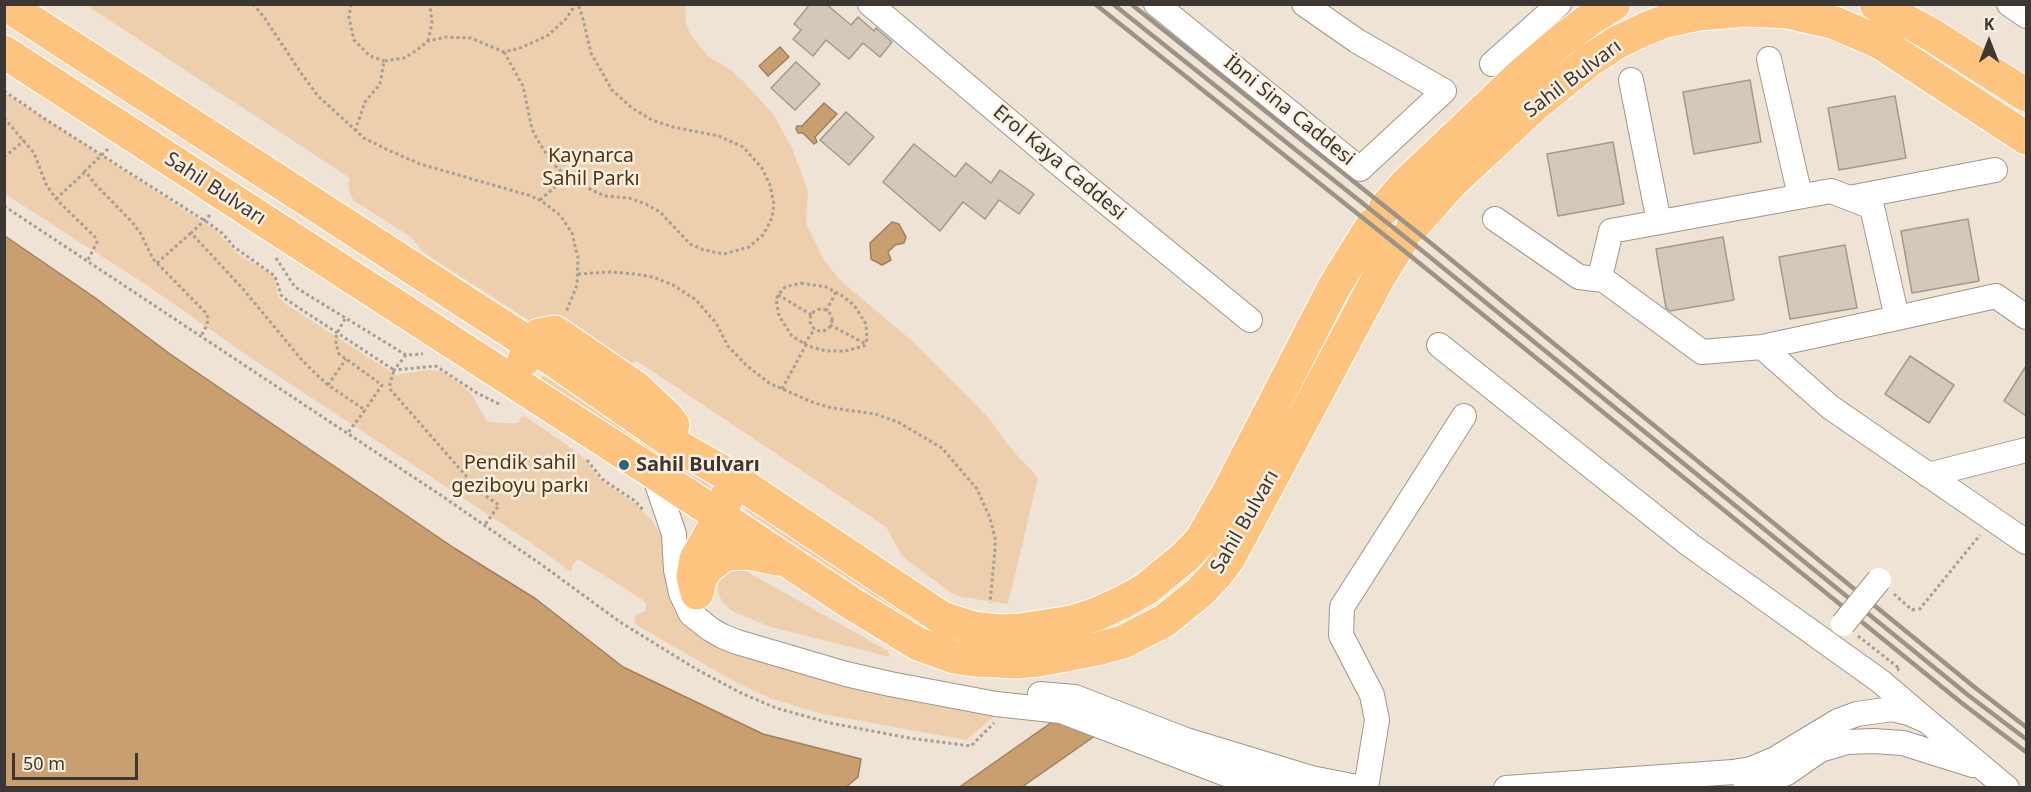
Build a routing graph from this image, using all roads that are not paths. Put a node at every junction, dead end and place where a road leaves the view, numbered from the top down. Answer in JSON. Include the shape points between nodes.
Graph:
{"nodes":[{"id":1,"x":5,"y":4,"type":"edge"},
{"id":2,"x":870,"y":4,"type":"edge"},
{"id":3,"x":1156,"y":4,"type":"edge"},
{"id":4,"x":1559,"y":4,"type":"edge"},
{"id":5,"x":1614,"y":4,"type":"edge"},
{"id":6,"x":1876,"y":4,"type":"edge"},
{"id":7,"x":2009,"y":4,"type":"edge"},
{"id":8,"x":1305,"y":5,"type":"edge"},
{"id":9,"x":1917,"y":16,"type":"edge"},
{"id":10,"x":2026,"y":16,"type":"edge"},
{"id":11,"x":4,"y":52,"type":"edge"},
{"id":12,"x":1769,"y":59,"type":"dead end"},
{"id":13,"x":1492,"y":64,"type":"dead end"},
{"id":14,"x":1632,"y":80,"type":"dead end"},
{"id":15,"x":2026,"y":95,"type":"edge"},
{"id":16,"x":2026,"y":138,"type":"edge"},
{"id":17,"x":1995,"y":170,"type":"dead end"},
{"id":18,"x":1800,"y":196,"type":"junction"},
{"id":19,"x":1849,"y":198,"type":"junction"},
{"id":20,"x":1495,"y":219,"type":"dead end"},
{"id":21,"x":1659,"y":222,"type":"junction"},
{"id":22,"x":1604,"y":280,"type":"junction"},
{"id":23,"x":2026,"y":317,"type":"edge"},
{"id":24,"x":1898,"y":318,"type":"junction"},
{"id":25,"x":1250,"y":320,"type":"dead end"},
{"id":26,"x":542,"y":338,"type":"junction"},
{"id":27,"x":1438,"y":345,"type":"dead end"},
{"id":28,"x":1762,"y":347,"type":"junction"},
{"id":29,"x":511,"y":395,"type":"junction"},
{"id":30,"x":1464,"y":416,"type":"dead end"},
{"id":31,"x":2026,"y":450,"type":"edge"},
{"id":32,"x":716,"y":469,"type":"junction"},
{"id":33,"x":652,"y":472,"type":"junction"},
{"id":34,"x":1928,"y":475,"type":"junction"},
{"id":35,"x":720,"y":517,"type":"junction"},
{"id":36,"x":2026,"y":542,"type":"edge"},
{"id":37,"x":785,"y":561,"type":"junction"},
{"id":38,"x":1879,"y":580,"type":"road end"},
{"id":39,"x":697,"y":593,"type":"junction"},
{"id":40,"x":1843,"y":624,"type":"road end"},
{"id":41,"x":1080,"y":709,"type":"junction"},
{"id":42,"x":1928,"y":721,"type":"junction"},
{"id":43,"x":1141,"y":732,"type":"junction"},
{"id":44,"x":1984,"y":768,"type":"junction"},
{"id":45,"x":1684,"y":782,"type":"edge"},
{"id":46,"x":1280,"y":787,"type":"edge"},
{"id":47,"x":1364,"y":788,"type":"edge"},
{"id":48,"x":1506,"y":788,"type":"edge"},
{"id":49,"x":1744,"y":788,"type":"edge"},
{"id":50,"x":2007,"y":788,"type":"edge"}],
"edges":[{"from":1,"to":26,"type":"highway","name":"Sahil Bulvarı"},
{"from":2,"to":25,"type":"street","name":"Erol Kaya Caddesi"},
{"from":3,"to":8,"type":"street","name":"İbni Sina Caddesi","via":[[1360,169],[1444,91],[1357,41]]},
{"from":4,"to":13,"type":"street"},
{"from":5,"to":32,"type":"highway","name":"Sahil Bulvarı","via":[[1522,74],[1406,184],[1379,216],[1334,287],[1201,540],[1164,576],[1123,602],[1072,622],[1020,630],[999,631],[958,624],[942,618]]},
{"from":6,"to":9,"type":"highway"},
{"from":7,"to":10,"type":"street"},
{"from":9,"to":15,"type":"highway"},
{"from":11,"to":29,"type":"highway","name":"Sahil Bulvarı"},
{"from":12,"to":18,"type":"street"},
{"from":14,"to":21,"type":"street"},
{"from":16,"to":37,"type":"highway","name":"Sahil Bulvarı","via":[[1879,42],[1836,23],[1786,12],[1747,10],[1663,22],[1616,43],[1536,104],[1450,184],[1408,233],[1379,277],[1229,558],[1188,603],[1164,621],[1123,642],[1039,660],[954,657],[918,644]]},
{"from":17,"to":19,"type":"street"},
{"from":18,"to":19,"type":"street","via":[[1831,191]]},
{"from":18,"to":21,"type":"street"},
{"from":19,"to":24,"type":"street","via":[[1872,207]]},
{"from":20,"to":22,"type":"street","via":[[1579,277]]},
{"from":21,"to":22,"type":"street","via":[[1611,231],[1600,277]]},
{"from":22,"to":28,"type":"street","via":[[1702,352]]},
{"from":23,"to":24,"type":"street","via":[[1996,296]]},
{"from":24,"to":28,"type":"street"},
{"from":26,"to":29,"type":"highway"},
{"from":26,"to":32,"type":"highway","name":"Sahil Bulvarı","via":[[679,447]]},
{"from":27,"to":42,"type":"street","via":[[1690,544],[1880,681]]},
{"from":28,"to":34,"type":"street","via":[[1830,407]]},
{"from":29,"to":33,"type":"highway","name":"Sahil Bulvarı"},
{"from":30,"to":47,"type":"street","via":[[1342,607],[1341,635],[1372,695],[1377,720]]},
{"from":31,"to":34,"type":"street"},
{"from":32,"to":35,"type":"highway","via":[[727,495]]},
{"from":33,"to":35,"type":"highway","name":"Sahil Bulvarı"},
{"from":33,"to":41,"type":"street","via":[[674,534],[681,593],[691,614],[710,629],[737,642],[846,674],[996,704]]},
{"from":34,"to":36,"type":"street"},
{"from":35,"to":37,"type":"highway","name":"Sahil Bulvarı"},
{"from":35,"to":39,"type":"highway","via":[[696,559],[693,577]]},
{"from":37,"to":39,"type":"highway","via":[[749,553],[724,554],[707,568]]},
{"from":38,"to":40,"type":"street","bridge":true},
{"from":39,"to":41,"type":"street","via":[[721,621],[813,652],[975,687],[1064,695]]},
{"from":41,"to":43,"type":"street"},
{"from":42,"to":44,"type":"street"},
{"from":42,"to":45,"type":"street","via":[[1892,710],[1857,714],[1751,769]]},
{"from":43,"to":46,"type":"street","via":[[1226,774]]},
{"from":43,"to":47,"type":"street","via":[[1186,740],[1311,778]]},
{"from":44,"to":49,"type":"street","via":[[1903,743],[1847,742],[1820,750],[1787,773]]},
{"from":44,"to":50,"type":"street"},
{"from":45,"to":48,"type":"street"}]}
